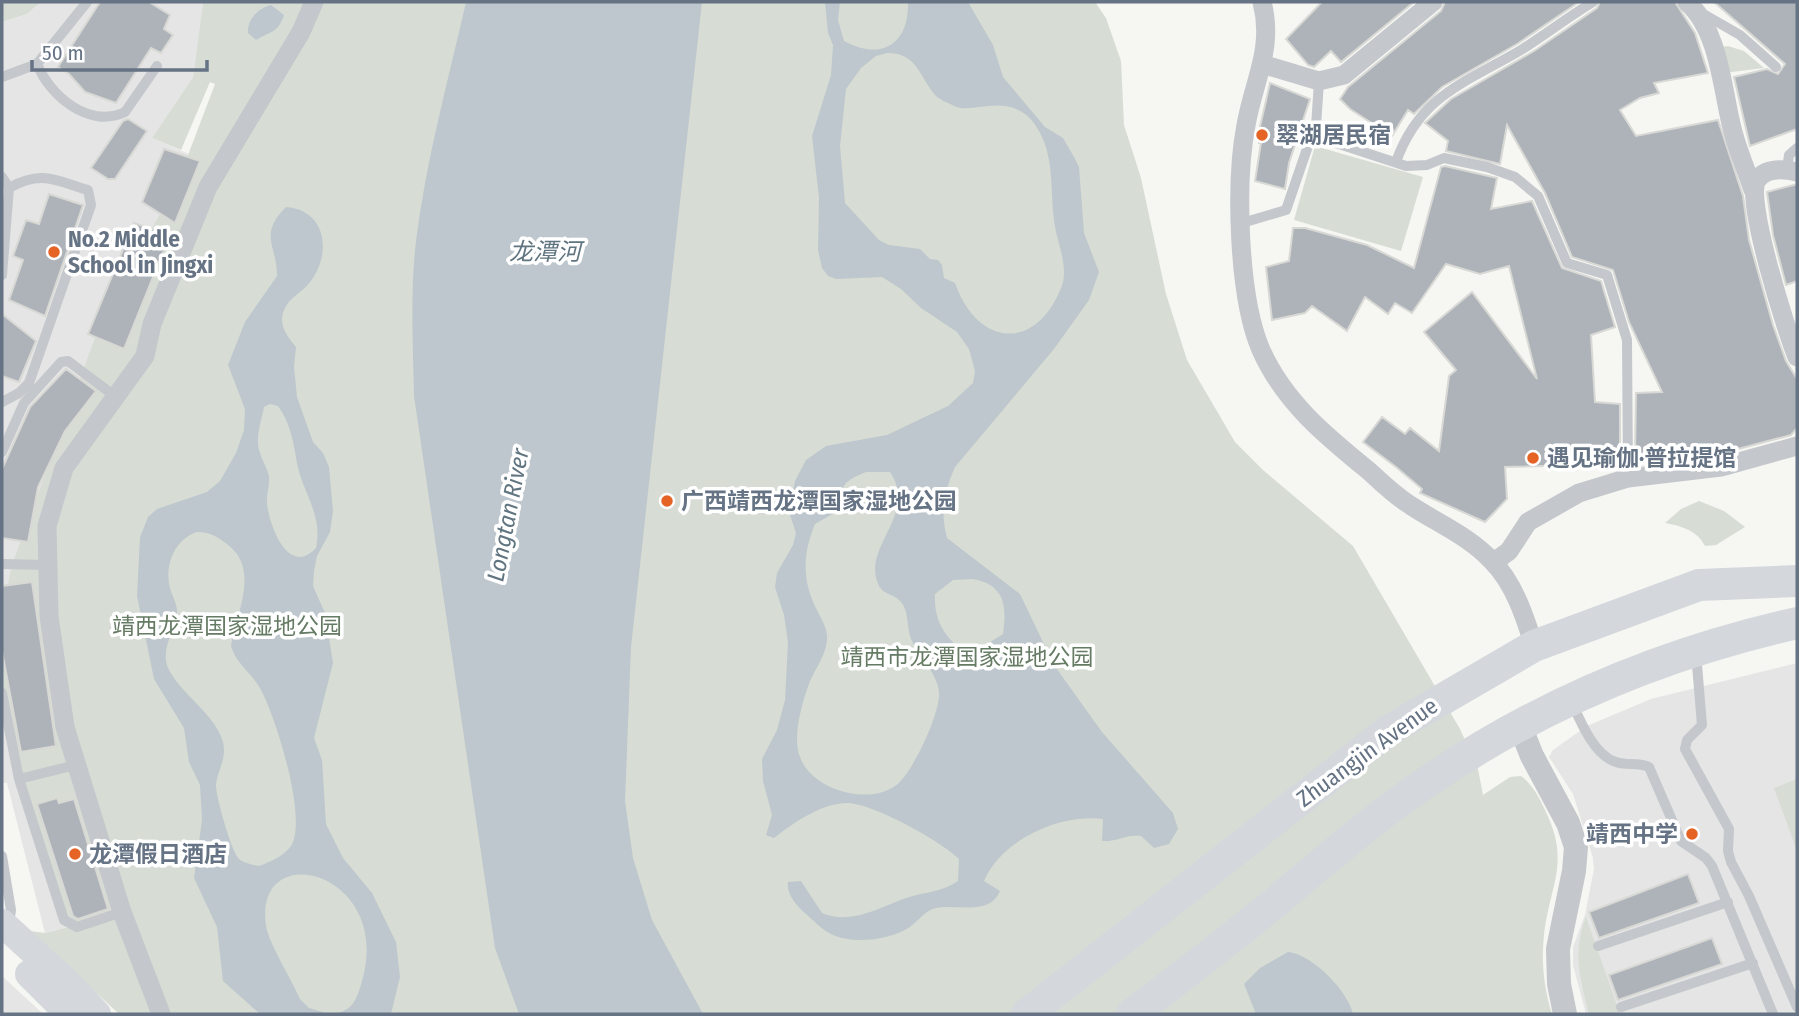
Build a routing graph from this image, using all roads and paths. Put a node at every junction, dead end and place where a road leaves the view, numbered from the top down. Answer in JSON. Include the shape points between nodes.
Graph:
{"nodes":[{"id":1,"x":87,"y":2,"type":"edge"},
{"id":2,"x":314,"y":2,"type":"edge"},
{"id":3,"x":1262,"y":2,"type":"edge"},
{"id":4,"x":1433,"y":2,"type":"edge"},
{"id":5,"x":1593,"y":2,"type":"edge"},
{"id":6,"x":1693,"y":7,"type":"edge"},
{"id":7,"x":37,"y":64,"type":"junction"},
{"id":8,"x":1262,"y":64,"type":"junction"},
{"id":9,"x":157,"y":66,"type":"dead end"},
{"id":10,"x":1776,"y":67,"type":"dead end"},
{"id":11,"x":2,"y":77,"type":"edge"},
{"id":12,"x":1319,"y":81,"type":"junction"},
{"id":13,"x":1315,"y":142,"type":"junction"},
{"id":14,"x":1797,"y":148,"type":"edge"},
{"id":15,"x":1396,"y":162,"type":"junction"},
{"id":16,"x":1792,"y":171,"type":"edge"},
{"id":17,"x":2,"y":177,"type":"edge"},
{"id":18,"x":9,"y":188,"type":"junction"},
{"id":19,"x":1753,"y":190,"type":"junction"},
{"id":20,"x":1242,"y":223,"type":"junction"},
{"id":21,"x":2,"y":275,"type":"edge"},
{"id":22,"x":1797,"y":358,"type":"edge"},
{"id":23,"x":116,"y":398,"type":"junction"},
{"id":24,"x":2,"y":402,"type":"edge"},
{"id":25,"x":1797,"y":446,"type":"edge"},
{"id":26,"x":2,"y":452,"type":"edge"},
{"id":27,"x":1628,"y":478,"type":"junction"},
{"id":28,"x":1494,"y":562,"type":"junction"},
{"id":29,"x":2,"y":564,"type":"edge"},
{"id":30,"x":47,"y":565,"type":"junction"},
{"id":31,"x":1797,"y":581,"type":"edge"},
{"id":32,"x":1797,"y":623,"type":"edge"},
{"id":33,"x":1534,"y":646,"type":"junction"},
{"id":34,"x":1696,"y":649,"type":"junction"},
{"id":35,"x":2,"y":693,"type":"edge"},
{"id":36,"x":1569,"y":698,"type":"junction"},
{"id":37,"x":1520,"y":726,"type":"junction"},
{"id":38,"x":76,"y":765,"type":"junction"},
{"id":39,"x":19,"y":779,"type":"junction"},
{"id":40,"x":2,"y":856,"type":"edge"},
{"id":41,"x":1728,"y":902,"type":"junction"},
{"id":42,"x":122,"y":912,"type":"junction"},
{"id":43,"x":4,"y":933,"type":"edge"},
{"id":44,"x":1598,"y":946,"type":"dead end"},
{"id":45,"x":1753,"y":963,"type":"junction"},
{"id":46,"x":1621,"y":1007,"type":"dead end"},
{"id":47,"x":1797,"y":1007,"type":"edge"},
{"id":48,"x":85,"y":1012,"type":"edge"},
{"id":49,"x":161,"y":1014,"type":"edge"},
{"id":50,"x":1027,"y":1014,"type":"edge"},
{"id":51,"x":1132,"y":1014,"type":"edge"},
{"id":52,"x":1565,"y":1014,"type":"edge"},
{"id":53,"x":1773,"y":1014,"type":"edge"}],
"edges":[{"from":1,"to":7,"type":"lane"},
{"from":2,"to":23,"type":"street","via":[[301,32],[208,187],[152,324],[145,356]]},
{"from":3,"to":8,"type":"street","via":[[1268,36]]},
{"from":4,"to":12,"type":"street","via":[[1358,66]]},
{"from":5,"to":15,"type":"lane","via":[[1448,90],[1411,126]]},
{"from":6,"to":10,"type":"lane","via":[[1740,35]]},
{"from":6,"to":19,"type":"street","via":[[1714,46],[1732,130]]},
{"from":7,"to":9,"type":"lane","via":[[43,79],[71,106],[107,116],[125,112]]},
{"from":7,"to":11,"type":"lane"},
{"from":8,"to":12,"type":"street"},
{"from":8,"to":20,"type":"street","via":[[1245,128],[1239,194]]},
{"from":12,"to":13,"type":"lane"},
{"from":13,"to":15,"type":"lane","via":[[1333,142]]},
{"from":13,"to":20,"type":"lane","via":[[1308,146],[1286,210]]},
{"from":14,"to":16,"type":"lane","via":[[1789,155]]},
{"from":15,"to":27,"type":"lane","via":[[1418,167],[1444,158],[1515,177],[1538,196],[1567,263],[1607,275],[1627,340]]},
{"from":16,"to":19,"type":"street","via":[[1764,173]]},
{"from":17,"to":18,"type":"lane"},
{"from":18,"to":21,"type":"lane"},
{"from":18,"to":24,"type":"lane","via":[[42,176],[88,190],[91,205],[29,383]]},
{"from":19,"to":22,"type":"street"},
{"from":20,"to":28,"type":"street","via":[[1252,322],[1261,350],[1301,412],[1395,495],[1464,537]]},
{"from":23,"to":26,"type":"lane","via":[[68,361],[61,362],[24,403]]},
{"from":23,"to":30,"type":"street","via":[[64,468],[47,526]]},
{"from":25,"to":27,"type":"street","via":[[1721,467]]},
{"from":27,"to":28,"type":"street","via":[[1579,493],[1539,514]]},
{"from":28,"to":33,"type":"street","via":[[1524,615]]},
{"from":29,"to":30,"type":"lane"},
{"from":30,"to":38,"type":"street","via":[[49,616]]},
{"from":31,"to":33,"type":"main road","name":"Zhuangjin Avenue","via":[[1699,585]]},
{"from":32,"to":34,"type":"main road"},
{"from":33,"to":50,"type":"main road","name":"Zhuangjin Avenue","via":[[1388,731]]},
{"from":34,"to":36,"type":"main road"},
{"from":34,"to":47,"type":"lane","via":[[1702,725],[1687,740],[1685,749],[1729,829],[1731,862]]},
{"from":35,"to":39,"type":"lane"},
{"from":36,"to":37,"type":"main road"},
{"from":36,"to":41,"type":"lane","via":[[1605,755],[1616,762],[1649,767],[1681,841],[1706,858]]},
{"from":37,"to":51,"type":"main road","via":[[1423,784]]},
{"from":37,"to":52,"type":"street","via":[[1576,847],[1558,949]]},
{"from":38,"to":39,"type":"lane"},
{"from":38,"to":42,"type":"street"},
{"from":39,"to":42,"type":"lane","via":[[64,920],[77,927]]},
{"from":40,"to":43,"type":"lane","via":[[11,910]]},
{"from":41,"to":44,"type":"lane"},
{"from":41,"to":45,"type":"lane"},
{"from":42,"to":49,"type":"street"},
{"from":43,"to":48,"type":"main road"},
{"from":45,"to":46,"type":"lane"},
{"from":45,"to":53,"type":"lane"}]}
